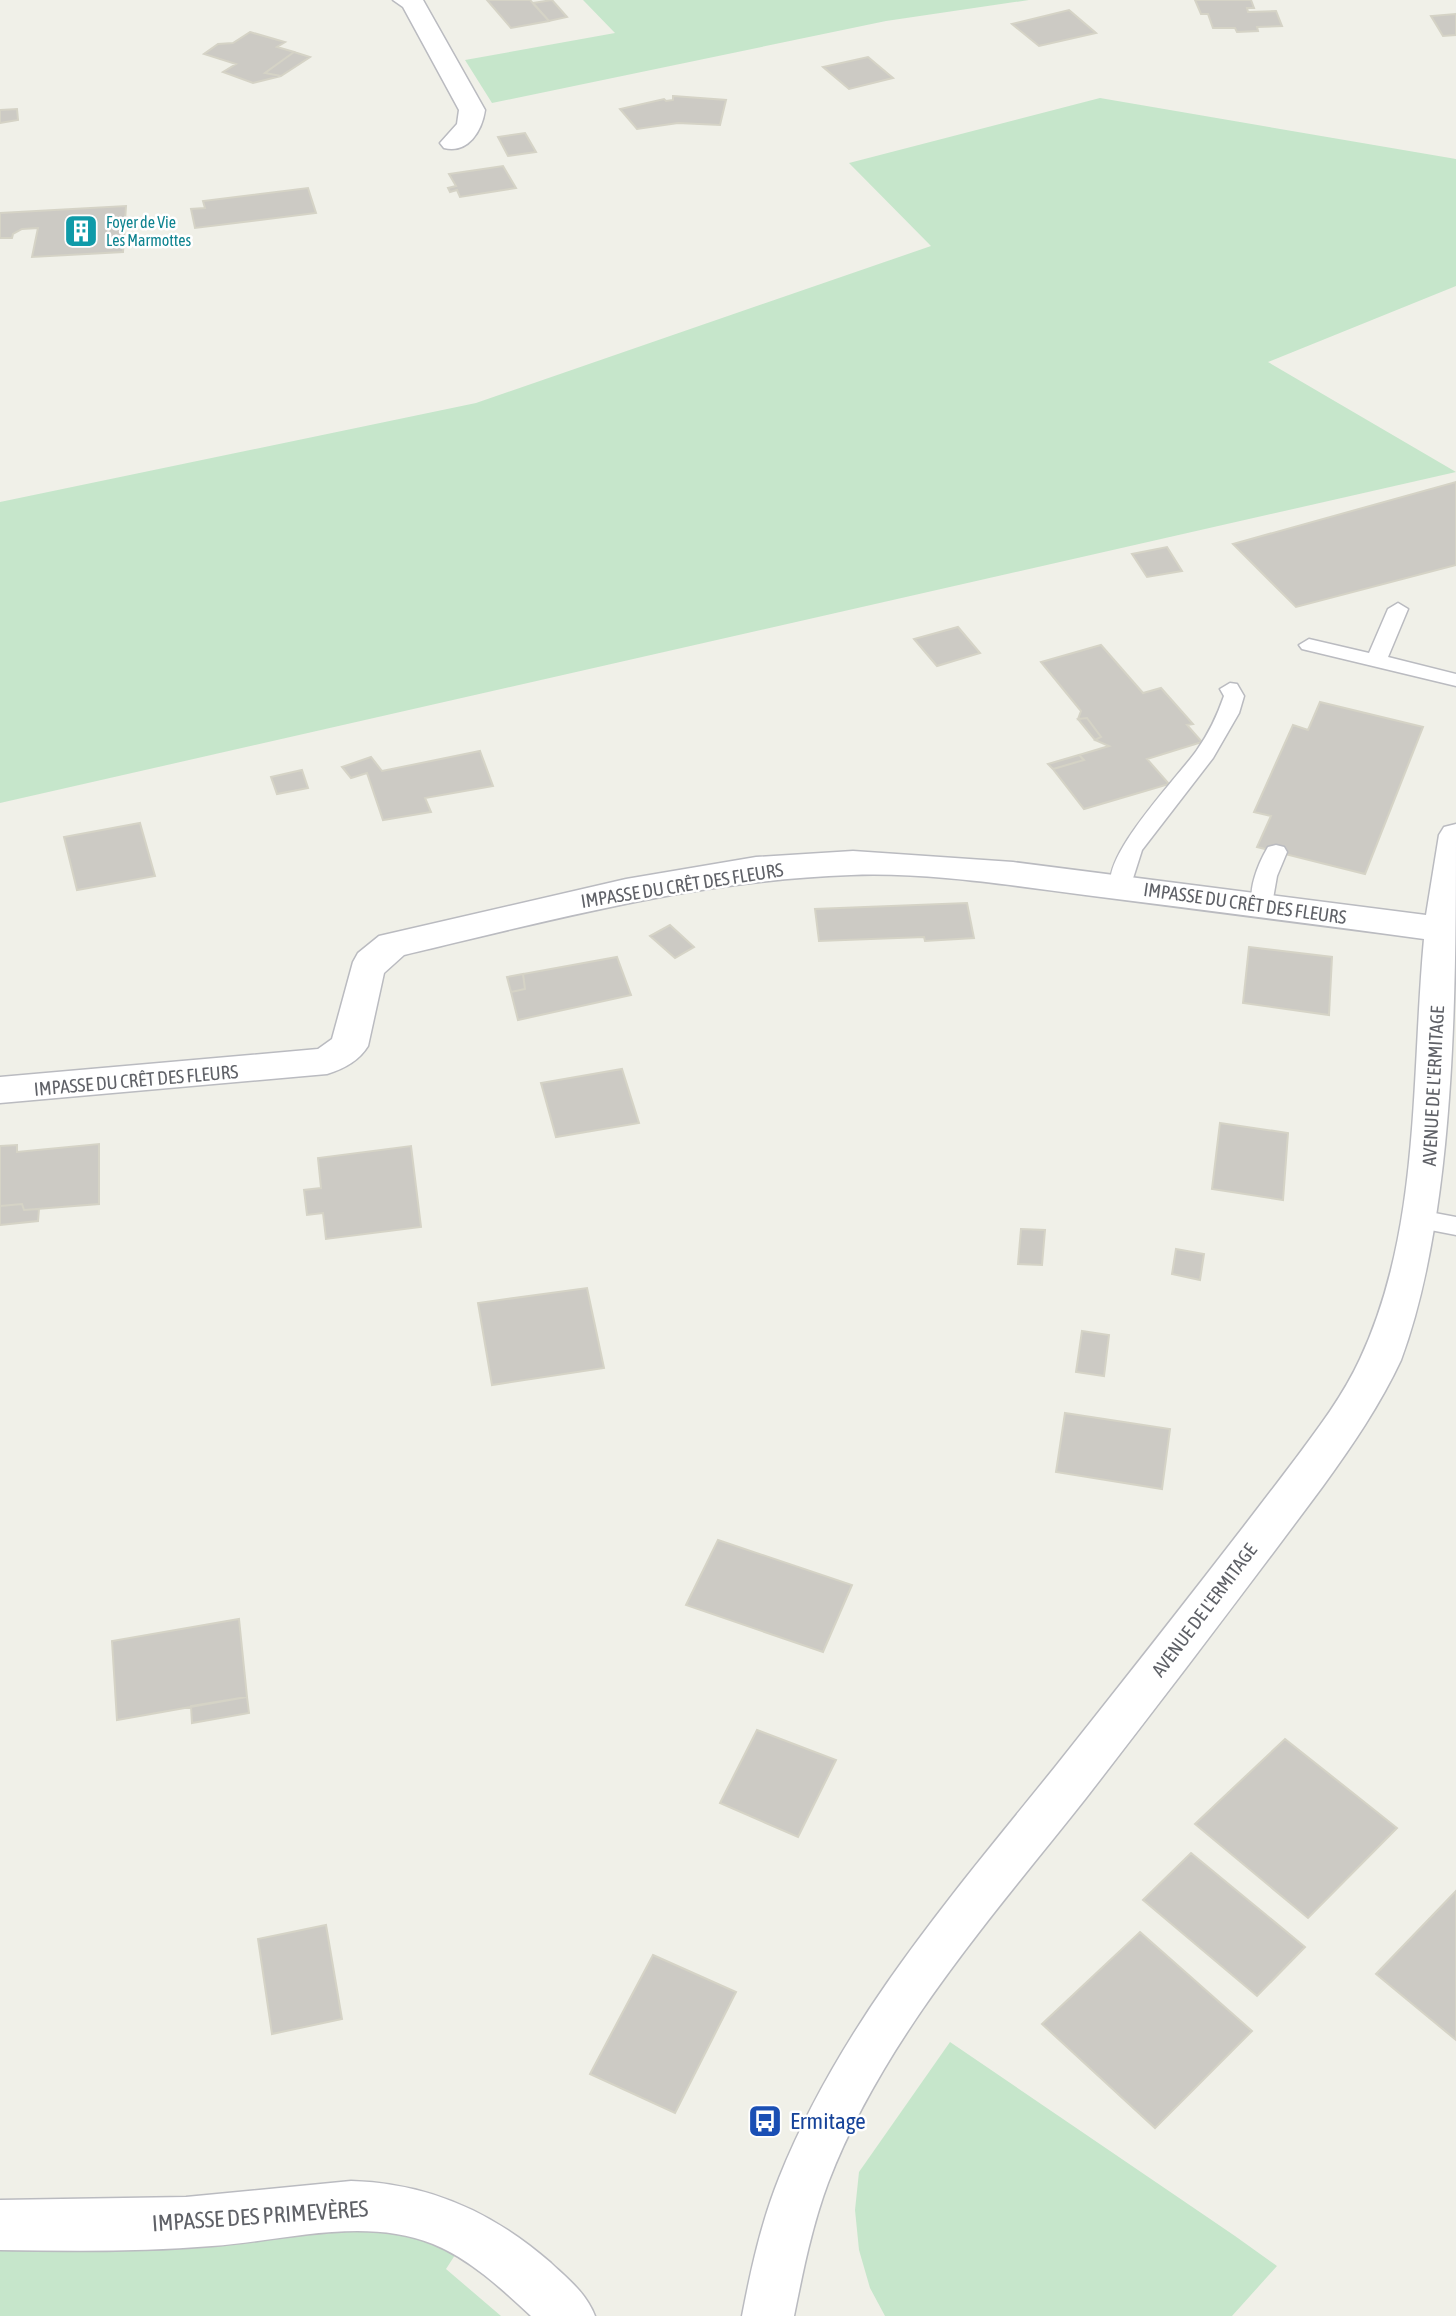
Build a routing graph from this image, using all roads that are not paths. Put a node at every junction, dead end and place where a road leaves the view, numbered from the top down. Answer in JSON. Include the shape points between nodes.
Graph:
{"nodes":[{"id":1,"x":405,"y":0,"type":"edge"},
{"id":2,"x":453,"y":144,"type":"dead end"},
{"id":3,"x":1398,"y":609,"type":"dead end"},
{"id":4,"x":1309,"y":645,"type":"dead end"},
{"id":5,"x":1376,"y":661,"type":"junction"},
{"id":6,"x":1456,"y":680,"type":"edge"},
{"id":7,"x":1230,"y":689,"type":"dead end"},
{"id":8,"x":1456,"y":835,"type":"edge"},
{"id":9,"x":1276,"y":852,"type":"dead end"},
{"id":10,"x":1121,"y":886,"type":"junction"},
{"id":11,"x":1263,"y":905,"type":"junction"},
{"id":12,"x":1443,"y":929,"type":"junction"},
{"id":13,"x":0,"y":1090,"type":"edge"},
{"id":14,"x":1440,"y":1223,"type":"edge"},
{"id":15,"x":0,"y":2225,"type":"edge"},
{"id":16,"x":569,"y":2316,"type":"edge"},
{"id":17,"x":768,"y":2316,"type":"edge"}],
"edges":[{"from":1,"to":2,"type":"street","via":[[412,2],[472,110],[470,126]]},
{"from":3,"to":5,"type":"lane"},
{"from":4,"to":5,"type":"lane"},
{"from":5,"to":6,"type":"lane"},
{"from":7,"to":10,"type":"lane","via":[[1232,704],[1220,727],[1132,848]]},
{"from":8,"to":12,"type":"street","name":"AVENUE DE L'ERMITAGE"},
{"from":9,"to":11,"type":"lane","via":[[1266,876]]},
{"from":10,"to":11,"type":"street","name":"IMPASSE DU CRÊT DES FLEURS"},
{"from":10,"to":13,"type":"street","name":"IMPASSE DU CRÊT DES FLEURS","via":[[853,863],[757,869],[626,891],[391,945],[379,953],[366,973],[349,1046],[327,1061]]},
{"from":11,"to":12,"type":"street","name":"IMPASSE DU CRÊT DES FLEURS"},
{"from":12,"to":14,"type":"street","name":"AVENUE DE L'ERMITAGE"},
{"from":14,"to":17,"type":"street","name":"AVENUE DE L'ERMITAGE","via":[[1380,1360],[1340,1430],[1197,1621],[937,1950],[854,2073],[807,2165],[780,2252]]},
{"from":15,"to":16,"type":"street","name":"IMPASSE DES PRIMEVÈRES","via":[[169,2224],[361,2205],[396,2208],[430,2217],[493,2247]]}]}
